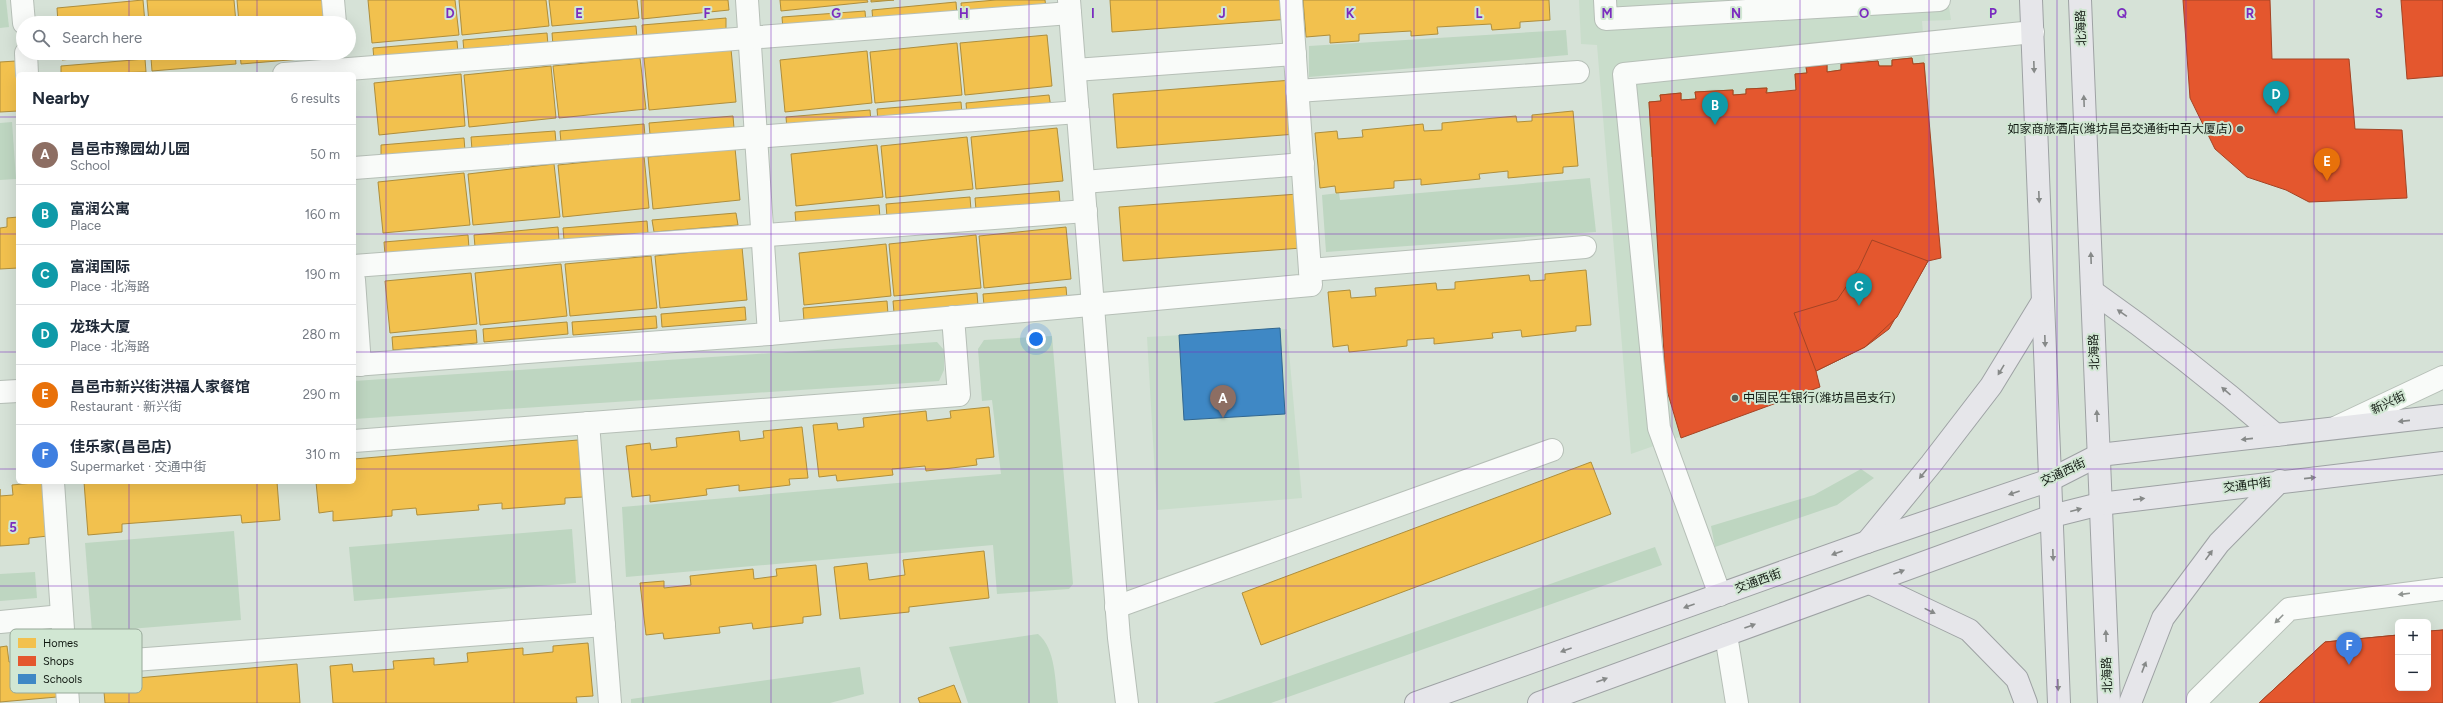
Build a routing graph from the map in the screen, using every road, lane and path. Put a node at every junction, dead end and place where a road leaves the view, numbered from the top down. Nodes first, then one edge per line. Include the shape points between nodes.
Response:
1 (22, 0) edge
2 (333, 0) edge
3 (747, 0) edge
4 (1291, 0) edge
5 (1605, 0) edge
6 (1939, 0) edge
7 (2031, 0) edge
8 (2080, 0) edge
9 (1836, 3) edge
10 (1070, 7) edge
11 (23, 16) edge
12 (334, 16) edge
13 (2033, 32) junction
14 (750, 38) junction
15 (1295, 54) junction
16 (26, 60) edge
17 (338, 66) edge
18 (1075, 70) junction
19 (27, 72) edge
20 (298, 72) edge
21 (1578, 72) dead end
22 (1298, 91) junction
23 (1078, 112) junction
24 (756, 138) junction
25 (1303, 164) junction
26 (356, 168) edge
27 (1084, 182) junction
28 (1086, 210) junction
29 (762, 235) junction
30 (1585, 247) dead end
31 (356, 266) edge
32 (1310, 270) junction
33 (2092, 291) junction
34 (2043, 300) junction
35 (1094, 306) junction
36 (953, 317) junction
37 (769, 334) junction
38 (356, 337) edge
39 (357, 365) edge
40 (2443, 377) edge
41 (16, 391) edge
42 (0, 392) edge
43 (2443, 416) edge
44 (588, 423) junction
45 (2333, 429) junction
46 (2276, 435) junction
47 (356, 441) edge
48 (1552, 450) dead end
49 (2099, 455) junction
50 (2443, 463) edge
51 (2050, 480) junction
52 (2280, 481) junction
53 (53, 484) edge
54 (2100, 504) junction
55 (2052, 516) junction
56 (1867, 542) junction
57 (1870, 583) junction
58 (2443, 589) edge
59 (1720, 595) junction
60 (1116, 607) junction
61 (62, 616) junction
62 (0, 622) edge
63 (604, 625) junction
64 (63, 629) edge
65 (1726, 635) junction
66 (142, 659) edge
67 (67, 693) edge
68 (68, 703) edge
69 (610, 703) edge
70 (1127, 703) edge
71 (1416, 703) edge
72 (1539, 703) edge
73 (1737, 703) edge
74 (2026, 703) edge
75 (2059, 703) edge
76 (2109, 703) edge
77 (2130, 703) edge
78 (2198, 703) edge

1 - 11 street
2 - 12 street
3 - 14 street
4 - 15 street
5 - 9 street via 1606,19
6 - 9 street
7 - 13 main road
33 -> 8 main road, 北海路
10 - 14 street
10 - 18 street
13 -> 34 main road
13 - 59 street via 1624,74 1660,428
14 - 17 street
14 - 24 street
15 - 18 street
15 - 22 street
16 - 19 street
17 - 20 street
18 - 23 street
21 - 22 street
22 - 25 street
23 - 24 street
23 - 27 street
24 - 26 street
24 - 29 street
25 - 27 street
25 - 32 street
27 - 28 street
28 - 29 street
28 - 35 street
29 - 31 street
29 - 37 street
30 - 32 street
32 - 35 street via 1311,285
46 -> 33 main road via 2217,384
49 -> 33 main road, 北海路
34 -> 51 main road
34 -> 56 main road via 1991,386
35 - 36 street
35 - 60 street
36 - 37 street
36 - 44 street via 959,395
37 - 39 street
38 - 39 street
40 - 45 street, 新兴街
41 - 42 street
43 -> 45 main road
44 - 47 street
44 - 63 street
45 - 46 main road
46 -> 49 main road
48 - 60 street
49 - 51 main road, 交通西街
49 - 54 main road, 北海路
52 -> 50 main road, 交通中街
51 - 55 main road
51 -> 56 main road, 交通西街
54 -> 52 main road, 交通中街
77 -> 52 main road via 2163,618 2218,542
53 - 61 street
55 -> 54 main road, 交通中街
76 -> 54 main road, 北海路
57 -> 55 main road
55 -> 75 main road
56 -> 59 main road, 交通西街
65 -> 57 main road
57 -> 74 main road via 1969,630 2017,679
58 -> 78 street via 2289,609 2198,698
59 -> 71 main road, 交通西街
60 - 70 street
61 - 62 street
61 - 64 street
63 - 66 street
63 - 69 street
72 -> 65 main road
65 - 73 street
67 - 68 street

